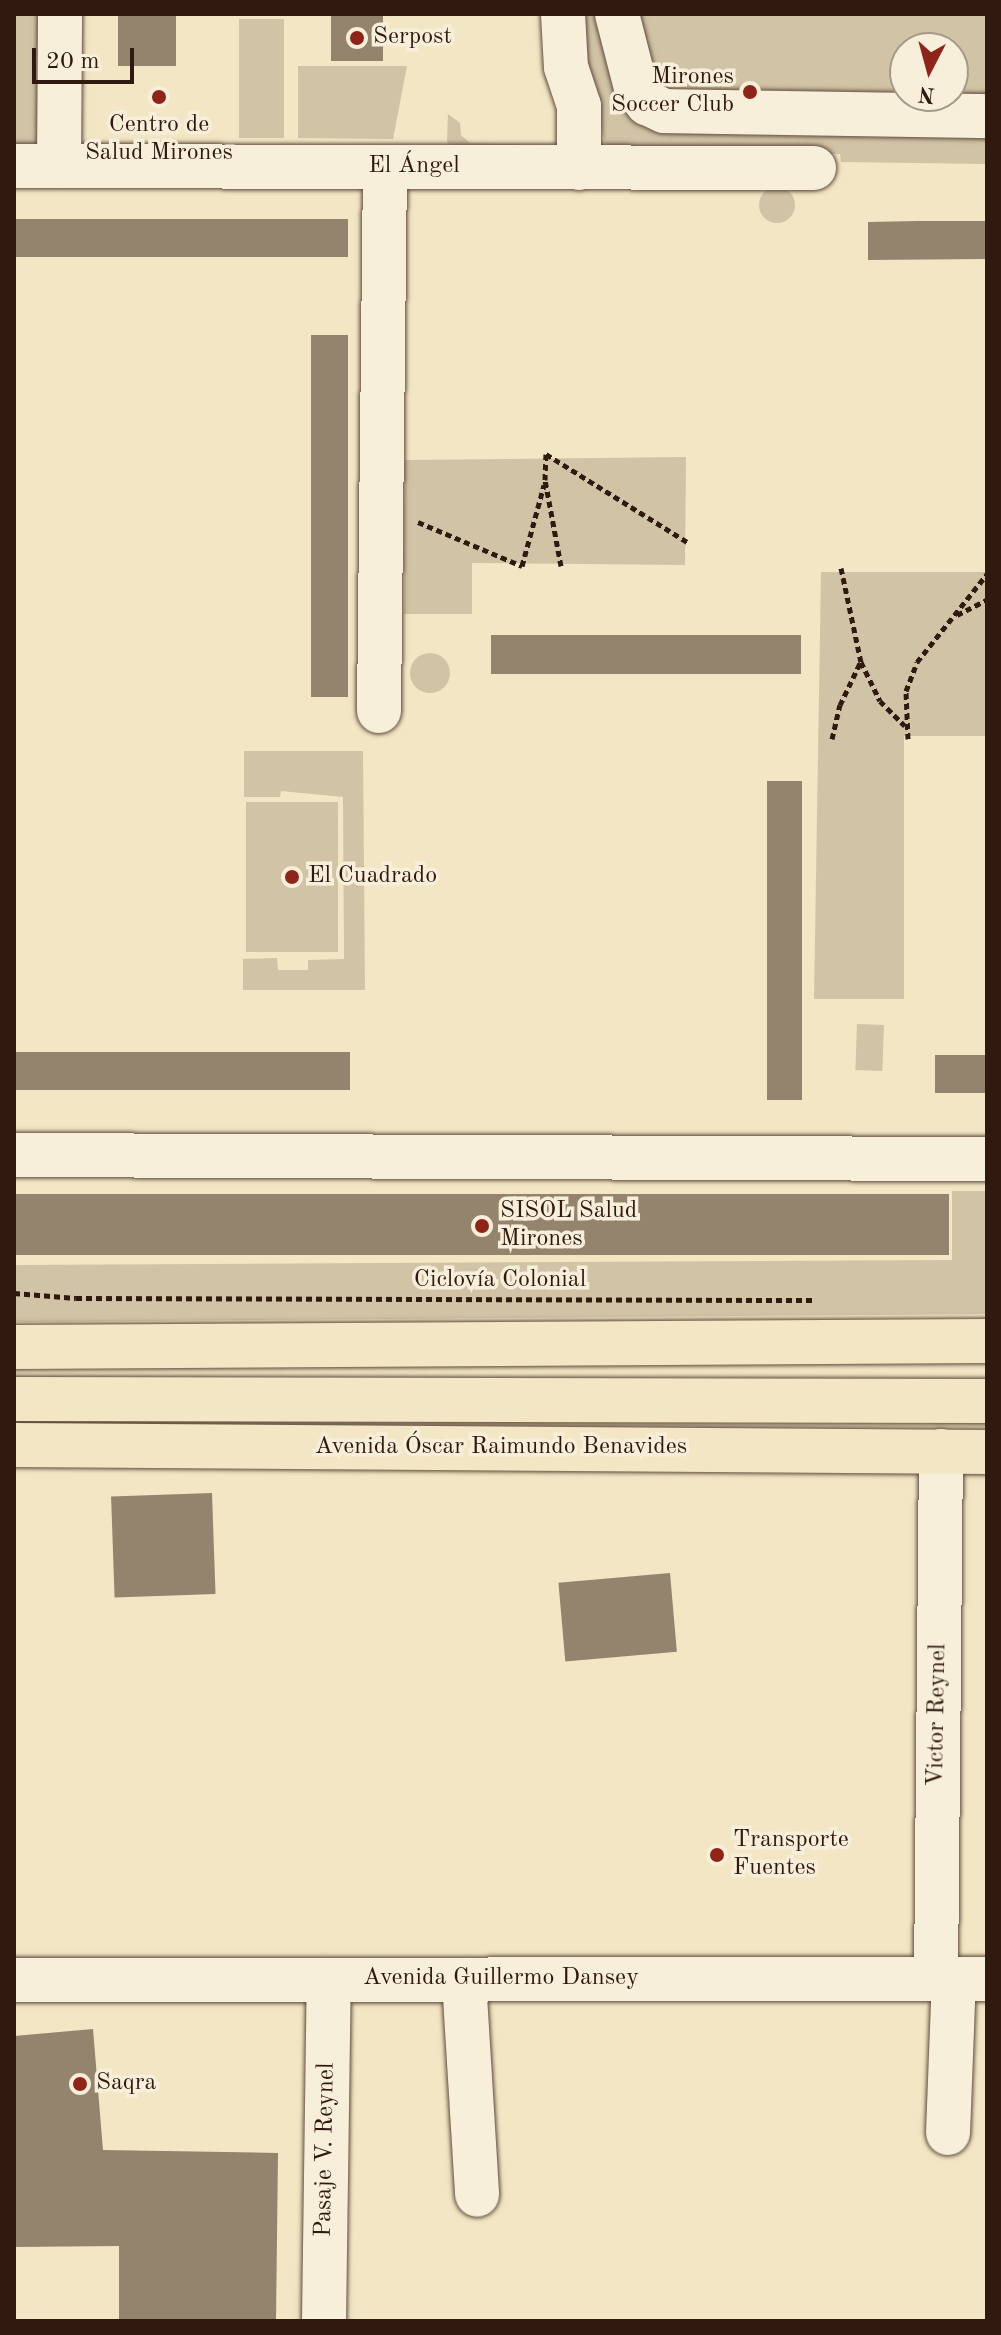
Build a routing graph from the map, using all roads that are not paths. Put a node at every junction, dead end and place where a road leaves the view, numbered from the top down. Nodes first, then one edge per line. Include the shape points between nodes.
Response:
1 (60, 14) edge
2 (563, 14) edge
3 (617, 14) edge
4 (987, 116) edge
5 (14, 166) edge
6 (59, 166) junction
7 (385, 167) junction
8 (579, 168) junction
9 (814, 168) dead end
10 (379, 711) dead end
11 (14, 1155) edge
12 (987, 1159) edge
13 (987, 1341) edge
14 (14, 1347) edge
15 (14, 1399) edge
16 (987, 1401) edge
17 (14, 1445) edge
18 (941, 1451) junction
19 (987, 1452) edge
20 (959, 1979) edge
21 (14, 1980) edge
22 (329, 1980) junction
23 (464, 1980) junction
24 (948, 2133) dead end
25 (477, 2195) dead end
26 (324, 2321) edge

1 - 6 street
2 - 8 street via 566,67 579,106
3 - 4 street via 636,88 647,103 664,111
5 - 6 street, El Ángel
6 - 7 street, El Ángel
7 - 8 street, El Ángel
7 - 10 street
8 - 9 street, El Ángel
11 - 12 street
13 - 14 main road
15 - 16 main road, Avenida Óscar Raimundo Benavides
17 - 18 main road, Avenida Óscar Raimundo Benavides
18 - 19 main road, Avenida Óscar Raimundo Benavides
18 - 20 street, Victor Reynel
20 - 23 street, Avenida Guillermo Dansey
20 - 24 street, Victor Reynel
21 - 22 street, Avenida Guillermo Dansey
22 - 23 street, Avenida Guillermo Dansey
22 - 26 street, Pasaje V. Reynel
23 - 25 street

